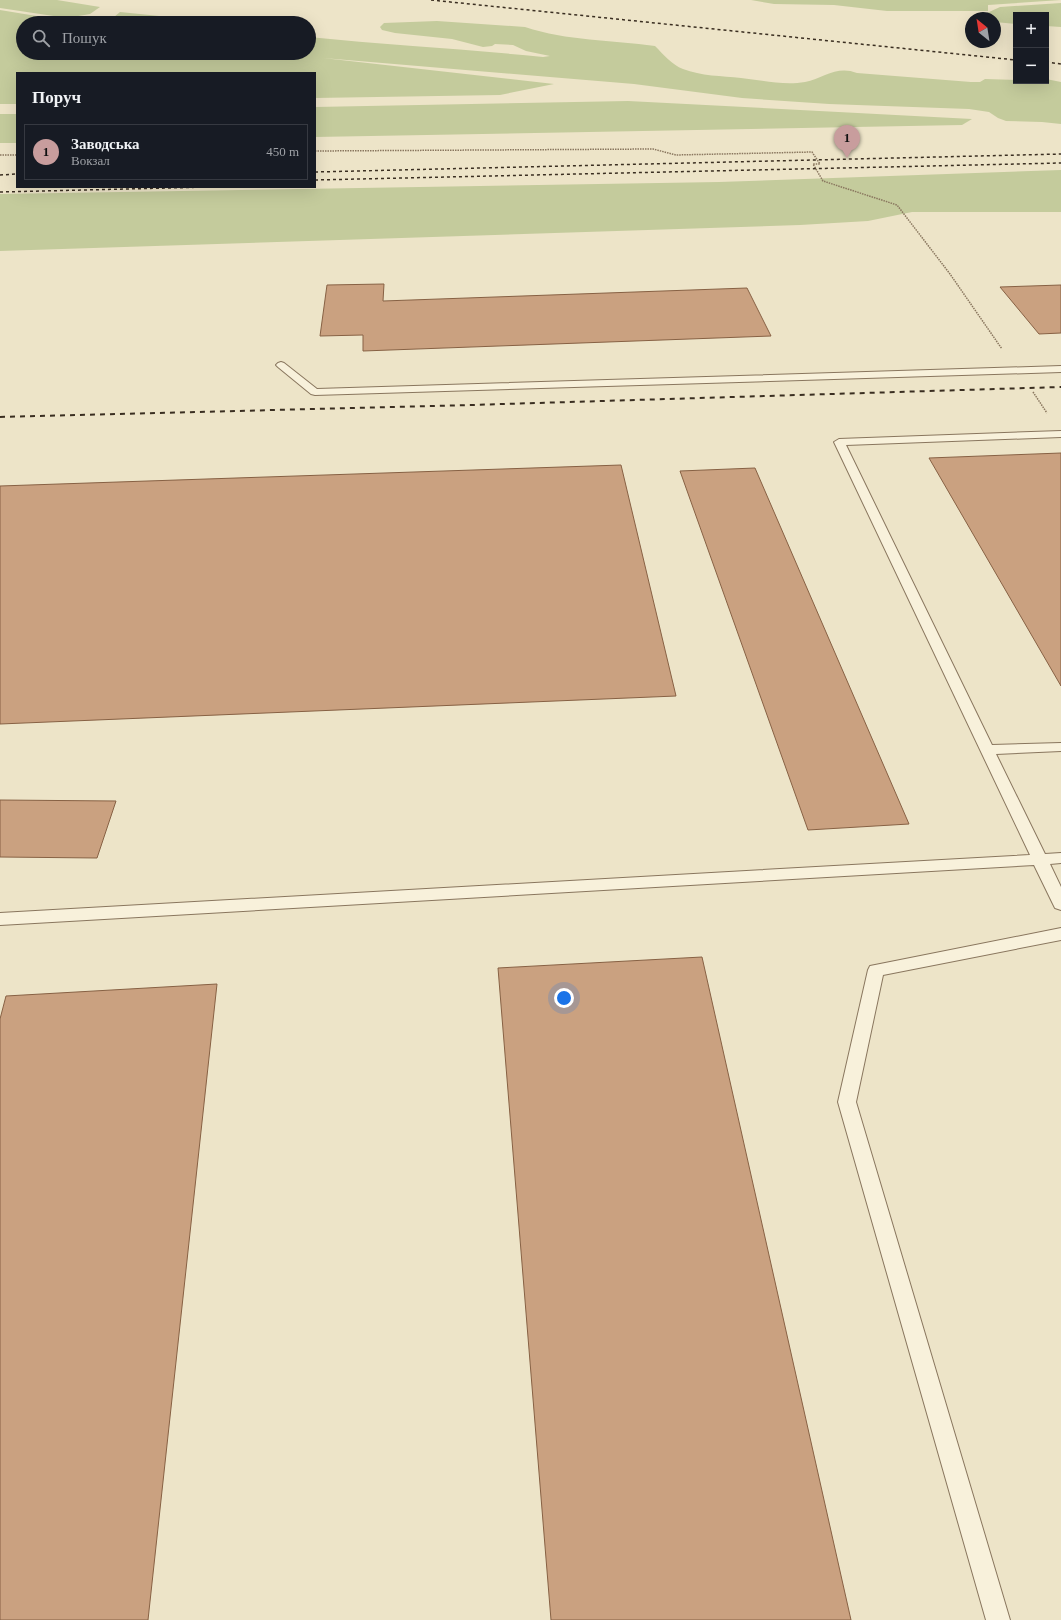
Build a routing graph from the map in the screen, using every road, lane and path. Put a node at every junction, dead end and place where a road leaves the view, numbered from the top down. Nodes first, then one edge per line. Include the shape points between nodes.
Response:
1 (316, 151) edge
2 (0, 155) edge
3 (16, 155) edge
4 (281, 365) dead end
5 (1061, 369) edge
6 (1017, 370) junction
7 (1048, 414) dead end
8 (1061, 434) edge
9 (1061, 747) edge
10 (987, 750) junction
11 (1061, 858) edge
12 (1040, 859) junction
13 (1061, 904) edge
14 (0, 919) edge
15 (1061, 934) edge
16 (998, 1620) edge

1 - 6 path via 653,149 676,155 812,152 820,164 813,164 823,181 897,205 950,274
2 - 3 path
4 - 6 lane via 315,392
5 - 6 lane
6 - 7 path
8 - 10 lane via 839,442
9 - 10 lane
10 - 12 lane
11 - 12 lane
12 - 13 lane
12 - 14 lane
15 - 16 lane via 876,970 847,1102

